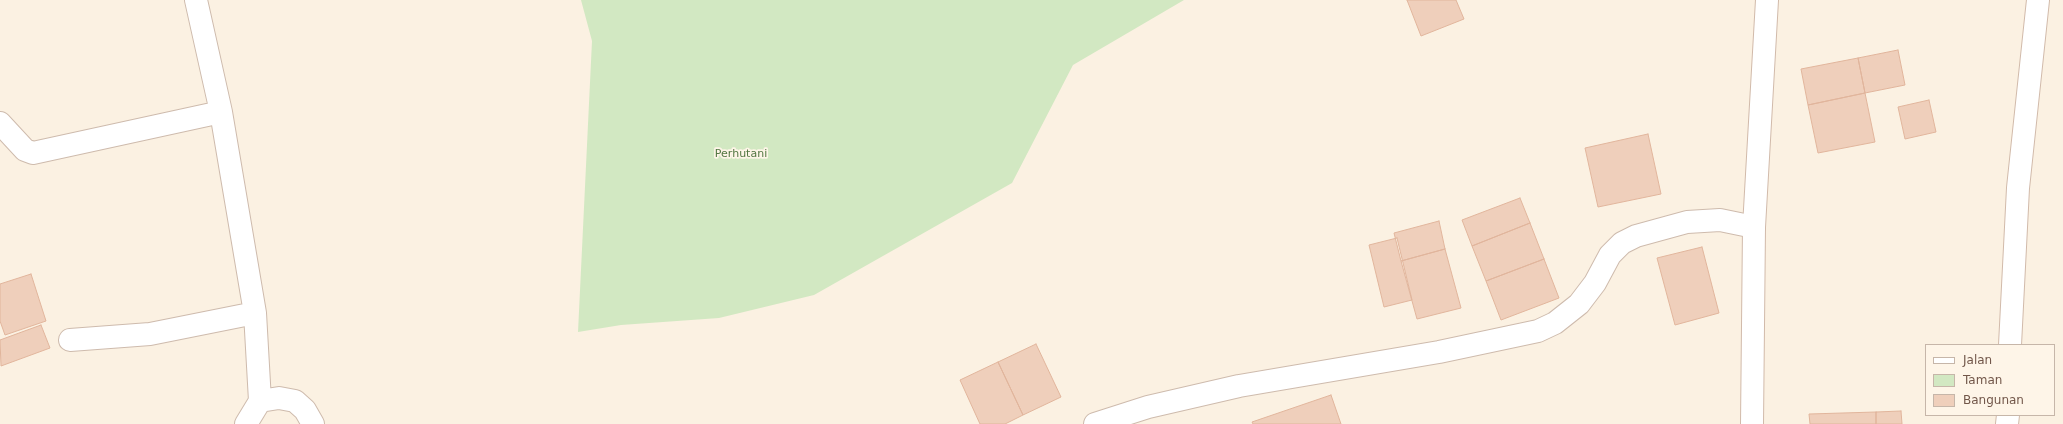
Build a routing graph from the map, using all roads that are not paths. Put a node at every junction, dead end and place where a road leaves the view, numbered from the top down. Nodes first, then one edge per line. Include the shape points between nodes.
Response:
1 (196, 0) edge
2 (1767, 0) edge
3 (2038, 0) edge
4 (221, 112) junction
5 (0, 123) edge
6 (1754, 227) junction
7 (254, 313) junction
8 (70, 340) dead end
9 (2010, 344) edge
10 (260, 401) junction
11 (246, 424) edge
12 (312, 424) edge
13 (1095, 424) edge
14 (1752, 424) edge

1 - 4 street
2 - 6 street
3 - 9 street via 2018,188
4 - 5 street via 33,153 26,150
4 - 7 street
6 - 13 street via 1720,220 1687,222 1636,236 1622,243 1610,255 1595,283 1579,304 1555,323 1538,332 1439,352 1239,386 1148,407
6 - 14 street
7 - 8 street via 150,334
7 - 10 street
10 - 11 street
10 - 12 street via 279,398 295,401 305,410

